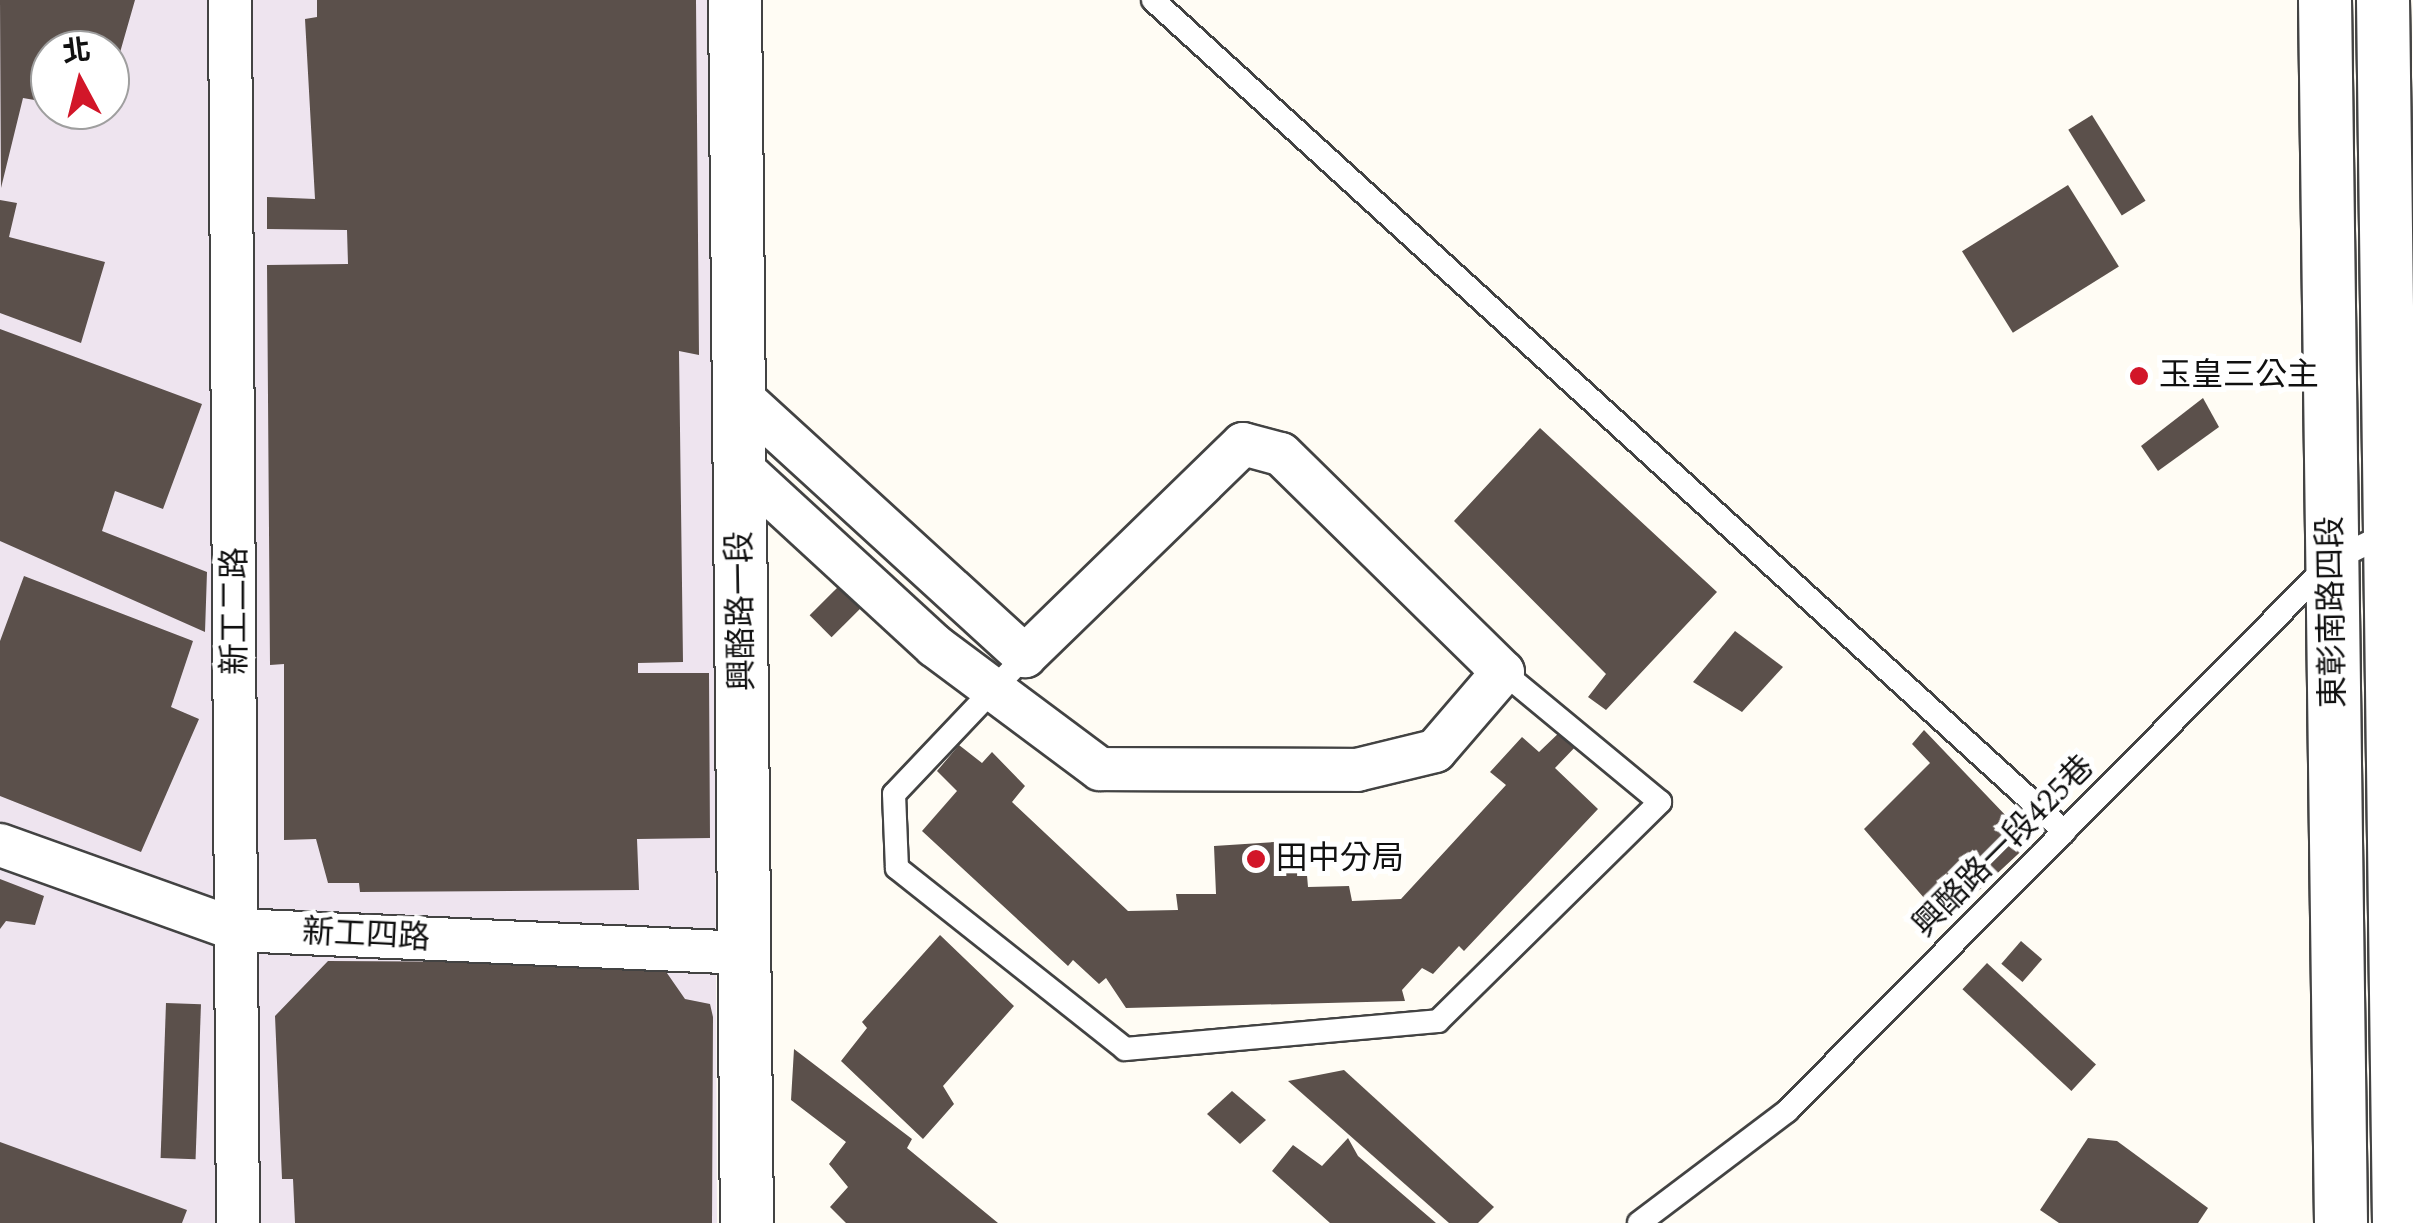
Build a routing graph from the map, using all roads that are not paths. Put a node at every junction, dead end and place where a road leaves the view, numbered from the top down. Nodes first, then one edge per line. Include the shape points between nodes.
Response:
1 (230, 0) edge
2 (735, 0) edge
3 (1153, 0) edge
4 (2325, 0) edge
5 (2384, 0) edge
6 (740, 396) junction
7 (740, 467) junction
8 (2403, 524) edge
9 (2332, 561) junction
10 (1025, 656) junction
11 (1503, 672) junction
12 (991, 686) junction
13 (2065, 832) junction
14 (0, 845) edge
15 (237, 930) junction
16 (746, 953) junction
17 (2406, 1114) edge
18 (238, 1223) edge
19 (747, 1223) edge
20 (1639, 1223) edge
21 (2341, 1223) edge
22 (2400, 1223) edge

1 - 15 street, 新工二路
2 - 6 street, 興酪路一段
3 - 13 lane
4 - 9 street, 東彰南路四段
5 - 8 street, 東彰南路四段
6 - 7 street, 興酪路一段
6 - 10 street
7 - 12 street
7 - 16 street, 興酪路一段
8 - 9 lane, 興酪路一段425巷
8 - 17 street, 東彰南路四段
9 - 13 lane, 興酪路一段425巷
9 - 21 street, 東彰南路四段
10 - 11 street via 1243,444 1280,454
10 - 12 lane
11 - 12 street via 1434,751 1357,770 1223,776 1100,770
11 - 12 lane via 1660,802 1438,1021 1125,1049 897,868 894,794
13 - 20 lane, 興酪路一段425巷 via 1787,1112
14 - 15 street, 新工四路
15 - 16 street, 新工四路
15 - 18 street, 新工二路
16 - 19 street, 興酪路一段
17 - 22 street, 東彰南路四段

